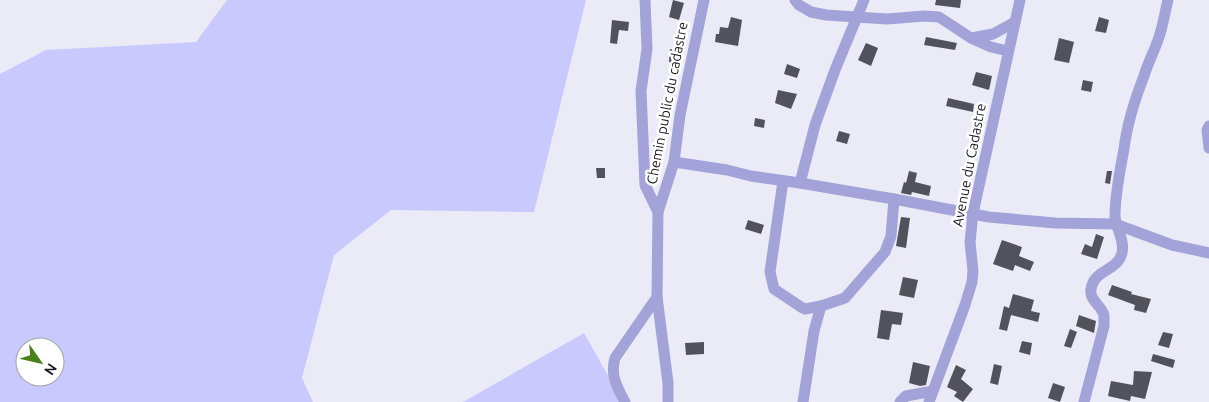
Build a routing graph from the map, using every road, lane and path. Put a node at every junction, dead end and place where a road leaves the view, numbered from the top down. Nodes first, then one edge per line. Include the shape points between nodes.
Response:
1 (646, 0) edge
2 (704, 0) edge
3 (795, 0) edge
4 (864, 0) edge
5 (1020, 0) edge
6 (1168, 0) edge
7 (857, 18) junction
8 (1014, 22) junction
9 (971, 38) junction
10 (1008, 51) junction
11 (1209, 126) edge
12 (1209, 148) edge
13 (674, 162) junction
14 (783, 181) junction
15 (800, 182) junction
16 (894, 199) junction
17 (658, 212) junction
18 (973, 213) junction
19 (1116, 224) junction
20 (1209, 253) edge
21 (657, 297) junction
22 (821, 306) junction
23 (931, 396) edge
24 (625, 402) edge
25 (668, 402) edge
26 (803, 402) edge
27 (900, 402) edge
28 (1084, 402) edge

1 - 17 street via 647,49 641,91 645,185
2 - 13 street, Chemin public du cadastre
3 - 7 street via 811,12
4 - 7 street
5 - 8 street, Avenue du Cadastre
6 - 19 street via 1160,34 1128,127 1116,194
7 - 9 street via 939,17
7 - 15 street via 815,125
8 - 9 street via 993,34
8 - 10 street, Avenue du Cadastre
9 - 10 street
10 - 18 street, Avenue du Cadastre
11 - 12 street
13 - 14 street
13 - 17 street, Chemin public du cadastre
14 - 15 street
14 - 22 street via 771,283 805,309
15 - 16 street
16 - 18 street
16 - 22 street via 891,236 885,252 845,298
17 - 21 street
18 - 19 street via 1055,223
18 - 23 street, Avenue du Cadastre via 970,242 973,276
19 - 20 street via 1172,245
19 - 28 street via 1122,240 1122,254 1115,265 1095,278 1091,290 1104,316 1104,326
21 - 24 street via 615,358 613,377
21 - 25 street
22 - 26 street
23 - 27 street via 906,396

